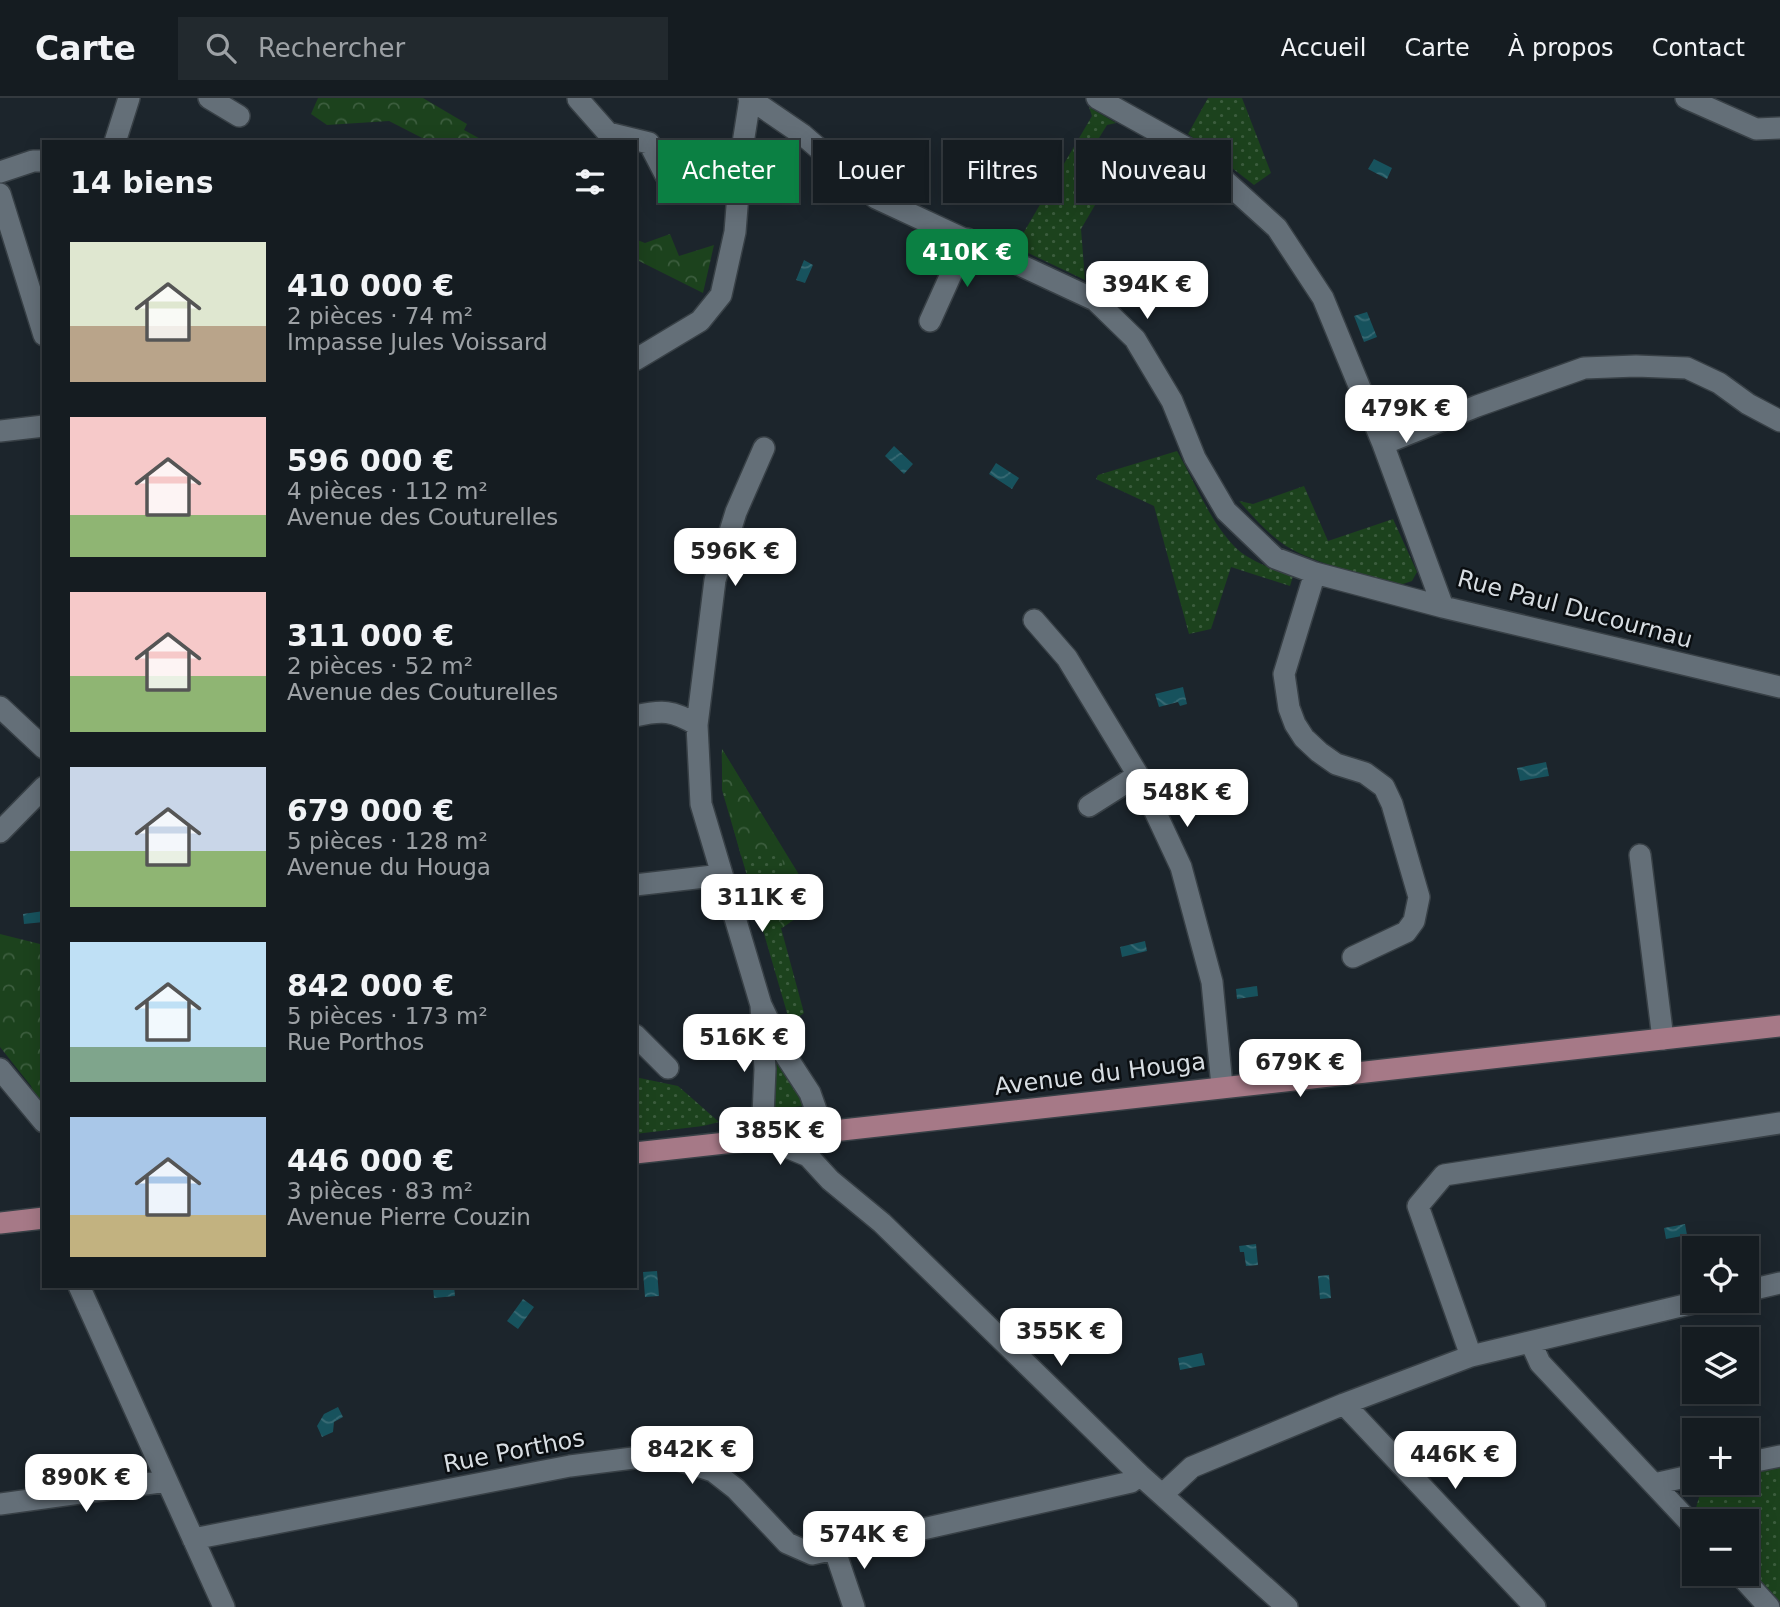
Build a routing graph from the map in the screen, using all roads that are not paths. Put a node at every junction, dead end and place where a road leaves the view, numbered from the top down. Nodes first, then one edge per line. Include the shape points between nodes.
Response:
1 (129, 98) edge
2 (209, 98) edge
3 (578, 98) edge
4 (1097, 98) edge
5 (1686, 98) edge
6 (749, 99) edge
7 (239, 116) dead end
8 (1780, 128) edge
9 (116, 140) edge
10 (634, 140) edge
11 (637, 141) edge
12 (42, 161) edge
13 (658, 161) edge
14 (0, 172) edge
15 (0, 194) edge
16 (967, 239) junction
17 (7, 242) edge
18 (930, 321) dead end
19 (42, 330) edge
20 (637, 359) edge
21 (1780, 421) edge
22 (42, 426) edge
23 (0, 430) edge
24 (1383, 444) junction
25 (764, 448) dead end
26 (1315, 573) junction
27 (1443, 607) junction
28 (1034, 620) dead end
29 (1780, 687) edge
30 (0, 707) edge
31 (637, 716) edge
32 (697, 724) junction
33 (42, 746) edge
34 (1138, 775) junction
35 (42, 789) edge
36 (1089, 806) dead end
37 (0, 832) edge
38 (1640, 855) dead end
39 (722, 875) junction
40 (637, 885) edge
41 (1353, 957) dead end
42 (761, 1005) junction
43 (1780, 1026) edge
44 (637, 1037) edge
45 (1663, 1039) junction
46 (668, 1068) dead end
47 (0, 1069) edge
48 (1222, 1086) junction
49 (42, 1120) edge
50 (1780, 1123) edge
51 (817, 1133) junction
52 (767, 1139) junction
53 (637, 1153) edge
54 (808, 1156) junction
55 (42, 1218) edge
56 (0, 1223) edge
57 (1780, 1283) edge
58 (80, 1288) edge
59 (1759, 1288) edge
60 (1682, 1306) edge
61 (1531, 1343) junction
62 (1471, 1356) junction
63 (1344, 1404) junction
64 (1780, 1455) edge
65 (1759, 1460) edge
66 (1140, 1475) junction
67 (1682, 1478) edge
68 (167, 1481) junction
69 (1654, 1484) junction
70 (1163, 1494) junction
71 (0, 1504) edge
72 (1682, 1514) edge
73 (193, 1539) junction
74 (834, 1548) junction
75 (1750, 1586) edge
76 (224, 1607) edge
77 (855, 1607) edge
78 (1287, 1607) edge
79 (1535, 1607) edge
80 (1769, 1607) edge

1 - 9 street
2 - 7 street
3 - 10 street via 608,133
4 - 24 street, Rue Paul Ducournau via 1192,151 1277,228 1323,298
5 - 8 street via 1756,129
6 - 16 street via 803,135 876,198
6 - 20 street via 735,232 720,295 700,321
11 - 13 street via 649,144
12 - 14 street
15 - 17 street
16 - 18 street
16 - 26 street via 1096,300 1135,338 1226,511 1275,558
17 - 19 street
21 - 24 street via 1687,368 1584,368
22 - 23 street
24 - 27 street, Rue Paul Ducournau
25 - 32 street via 736,512 715,580
26 - 27 street
26 - 41 street via 1284,674 1289,708 1304,738 1319,752 1384,787 1419,897 1414,921 1406,932
27 - 29 street, Rue Paul Ducournau
28 - 34 street via 1066,658
30 - 33 street
31 - 32 street via 659,710
32 - 39 street via 701,804
34 - 36 street
34 - 48 street via 1181,867 1212,982
35 - 37 street
38 - 45 street
39 - 40 street
39 - 42 street
42 - 51 street via 810,1093
42 - 52 street
43 - 45 main road, Avenue du Houga
44 - 46 street
45 - 48 main road, Avenue du Houga
47 - 49 street
48 - 51 main road, Avenue du Houga
50 - 62 street via 1444,1175 1418,1206
51 - 52 main road, Avenue du Houga
51 - 54 street
52 - 53 main road, Avenue du Houga
52 - 54 street
54 - 66 street
55 - 56 main road
57 - 59 street
58 - 68 street
60 - 61 street
61 - 62 street
61 - 69 street via 1540,1363
62 - 63 street
63 - 70 street via 1192,1467
63 - 79 street
64 - 65 street
66 - 70 street
66 - 74 street, Rue Porthos via 1130,1482
67 - 69 street
68 - 71 street
68 - 73 street
69 - 72 street
70 - 78 street
73 - 74 street, Rue Porthos via 570,1466 649,1456 713,1471 798,1549 812,1554
73 - 76 street
74 - 77 street
75 - 80 street

